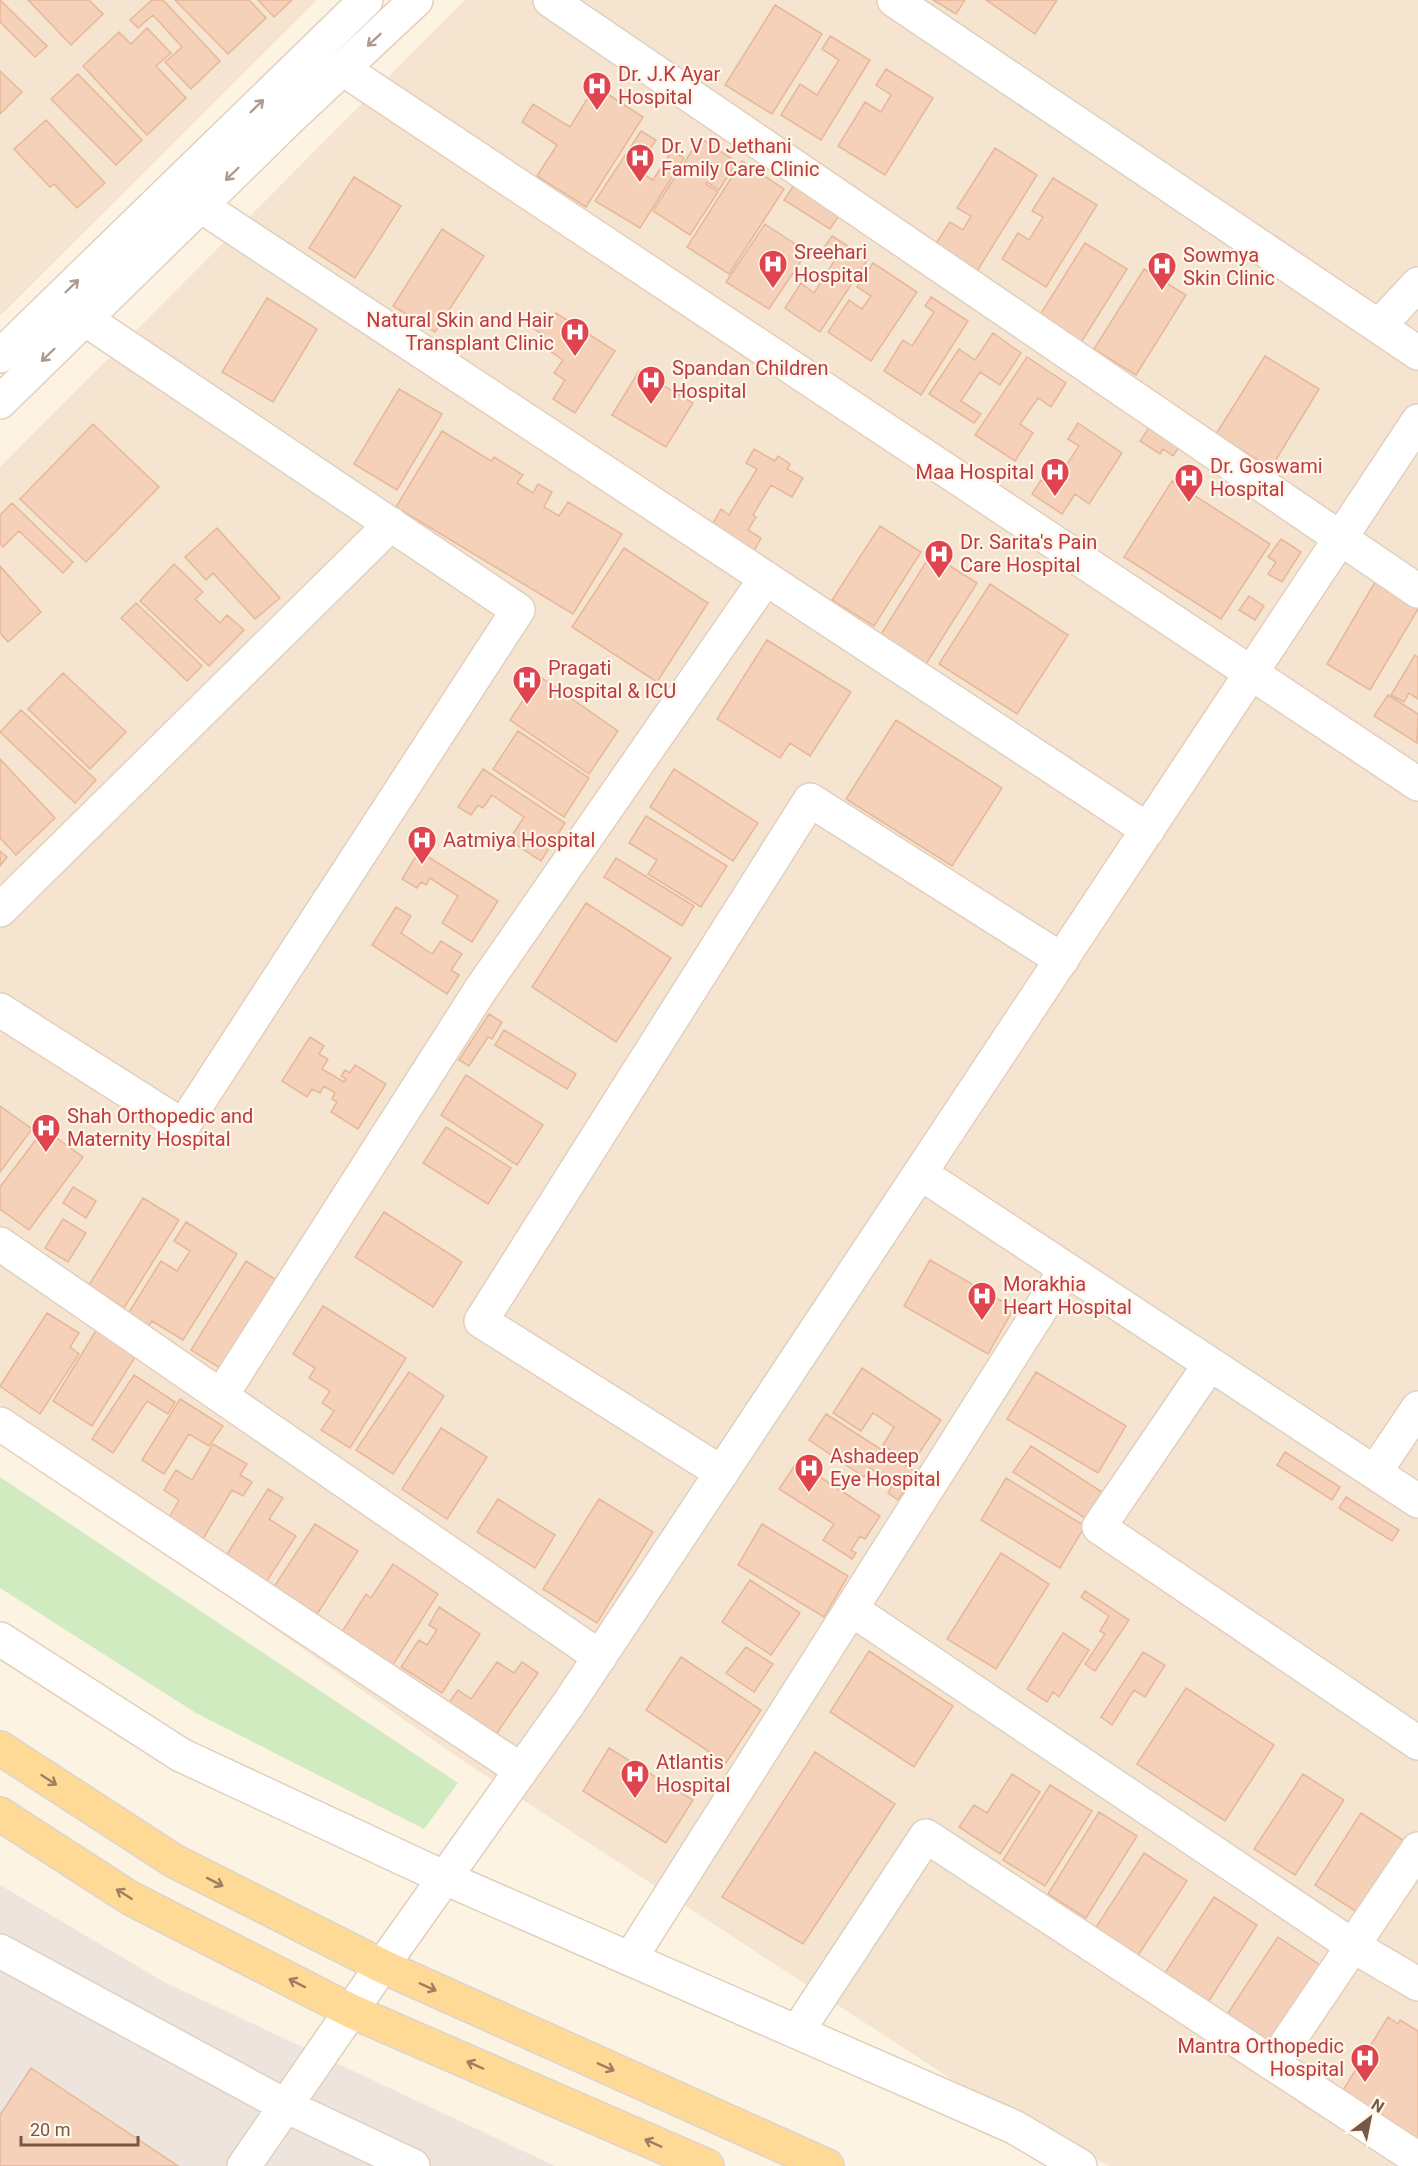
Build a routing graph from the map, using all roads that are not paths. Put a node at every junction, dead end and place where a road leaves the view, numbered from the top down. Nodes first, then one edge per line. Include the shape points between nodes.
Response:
1 (366, 0) edge
2 (416, 0) edge
3 (550, 0) edge
4 (894, 0) edge
5 (343, 69) junction
6 (201, 206) junction
7 (1418, 284) edge
8 (85, 319) junction
9 (1379, 326) junction
10 (1418, 352) edge
11 (0, 356) edge
12 (0, 402) edge
13 (1418, 421) edge
14 (391, 524) junction
15 (1340, 540) junction
16 (766, 578) junction
17 (1418, 591) edge
18 (1251, 673) junction
19 (1418, 784) edge
20 (1148, 830) junction
21 (0, 910) edge
22 (1062, 960) junction
23 (0, 1010) edge
24 (920, 1173) junction
25 (0, 1244) edge
26 (1066, 1269) junction
27 (1210, 1364) junction
28 (221, 1396) junction
29 (1418, 1408) edge
30 (0, 1424) edge
31 (1375, 1472) junction
32 (722, 1473) junction
33 (1418, 1501) edge
34 (851, 1609) junction
35 (0, 1639) edge
36 (600, 1657) junction
37 (1418, 1743) edge
38 (0, 1748) edge
39 (521, 1770) junction
40 (0, 1814) edge
41 (1418, 1849) edge
42 (445, 1878) junction
43 (1353, 1946) junction
44 (0, 1951) edge
45 (630, 1959) junction
46 (382, 1966) junction
47 (1418, 1984) edge
48 (351, 2011) junction
49 (797, 2032) junction
50 (1273, 2064) junction
51 (286, 2106) junction
52 (1418, 2158) edge
53 (244, 2166) edge
54 (413, 2166) edge
55 (707, 2166) edge
56 (827, 2166) edge
57 (1080, 2166) edge

11 -> 1 street
2 -> 5 street
3 - 15 street
4 - 9 street
5 -> 6 street
5 - 18 street
6 - 8 street
6 - 16 street
7 - 9 street
8 -> 12 street
8 - 14 street
9 - 10 street
13 - 15 street
14 - 21 street
14 - 23 street via 518,610 183,1126
15 - 17 street
15 - 18 street
16 - 20 street
16 - 28 street via 481,989
18 - 19 street
18 - 20 street
20 - 22 street
22 - 24 street
22 - 32 street via 810,800 481,1321
24 - 26 street
24 - 32 street
25 - 28 street
26 - 27 street
26 - 34 street
27 - 31 street
27 - 37 street via 1099,1527
28 - 36 street
29 - 31 street
30 - 39 street
31 - 33 street
32 - 36 street
34 - 43 street
34 - 45 street
35 - 42 street via 181,1755
36 - 39 street
38 -> 46 main road via 174,1861
39 - 42 street
48 -> 40 main road via 130,1898
41 - 43 street
42 - 45 street
42 - 46 street
43 - 47 street
43 - 50 street
44 - 51 street
45 - 49 street
46 - 48 street
46 -> 56 main road
48 - 51 street
55 -> 48 main road
49 - 50 street via 926,1836
49 - 57 street via 1014,2127
50 - 52 street
51 - 53 street
51 - 54 street

